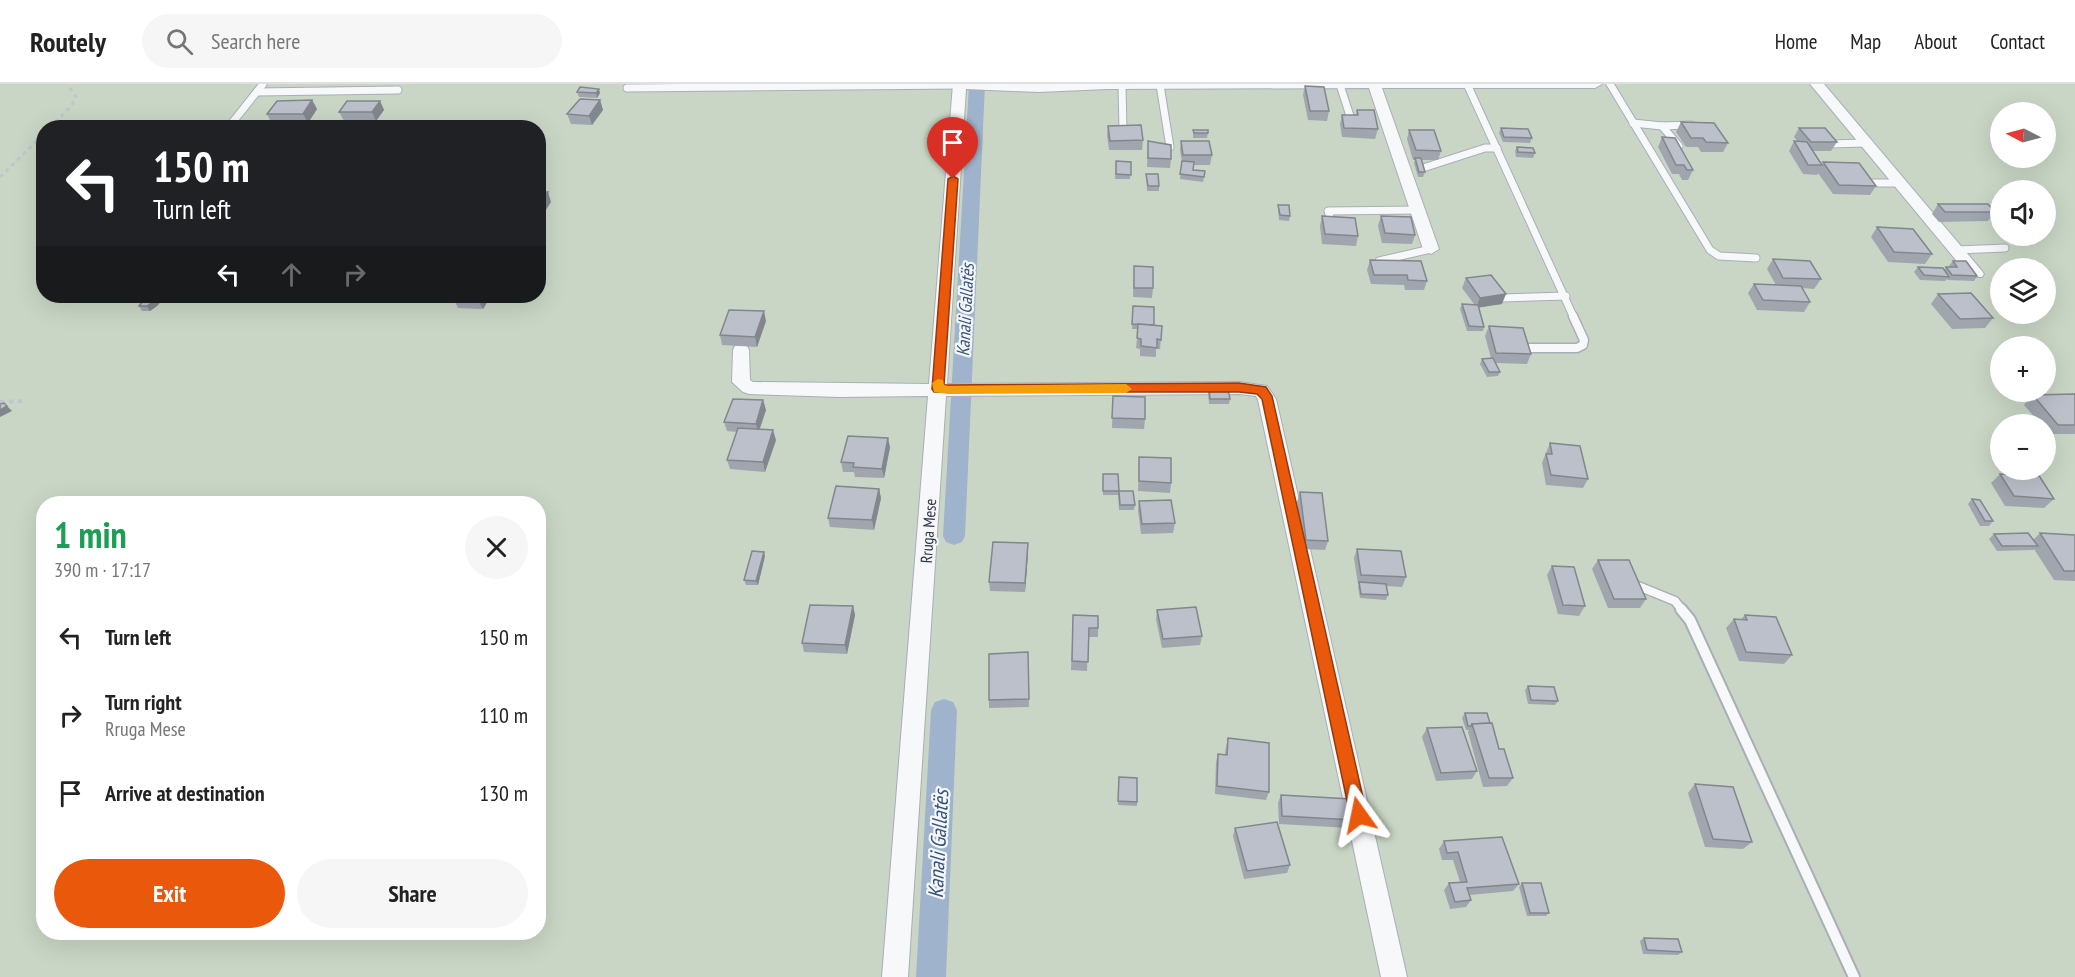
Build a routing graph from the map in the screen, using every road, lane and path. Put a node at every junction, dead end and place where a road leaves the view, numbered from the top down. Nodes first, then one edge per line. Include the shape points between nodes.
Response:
1 (67, 84) edge
2 (263, 84) edge
3 (1467, 84) edge
4 (1595, 84) edge
5 (1610, 84) edge
6 (1816, 84) edge
7 (963, 85) edge
8 (1122, 85) edge
9 (1160, 85) edge
10 (1340, 85) edge
11 (1374, 85) edge
12 (627, 88) dead end
13 (398, 90) dead end
14 (257, 92) junction
15 (58, 120) edge
16 (234, 120) edge
17 (1352, 122) edge
18 (1633, 123) junction
19 (1691, 125) edge
20 (1662, 126) junction
21 (1123, 131) edge
22 (36, 142) edge
23 (1866, 143) junction
24 (1828, 144) edge
25 (1679, 146) edge
26 (1170, 147) edge
27 (1497, 148) junction
28 (1425, 167) edge
29 (0, 177) edge
30 (1866, 183) edge
31 (1900, 183) junction
32 (1419, 213) junction
33 (1331, 221) edge
34 (1389, 222) edge
35 (2005, 248) dead end
36 (1431, 249) joint
37 (1957, 250) junction
38 (1756, 258) dead end
39 (1379, 261) edge
40 (1976, 274) edge
41 (1566, 296) junction
42 (1502, 298) edge
43 (1524, 348) edge
44 (741, 350) dead end
45 (943, 389) junction
46 (23, 401) dead end
47 (0, 402) edge
48 (1638, 586) edge
49 (895, 977) edge
50 (1394, 977) edge
51 (1854, 977) edge

1 - 15 path via 76,97
2 - 14 lane
3 - 4 street
3 - 11 street
3 - 27 lane
5 - 18 lane
6 - 23 street
7 - 8 street
7 - 12 lane
7 - 45 street, Rruga Mese
8 - 9 street
8 - 21 lane
9 - 10 street
9 - 26 lane
10 - 11 street
10 - 17 lane
11 - 32 street
13 - 14 lane
14 - 16 lane
18 - 20 lane
18 - 38 lane via 1710,250 1719,256
19 - 20 lane
20 - 25 lane
22 - 29 path
23 - 24 lane
23 - 31 street
27 - 28 lane via 1485,148
27 - 41 lane
30 - 31 lane
31 - 37 street
32 - 33 lane via 1328,211
32 - 34 lane via 1385,216
32 - 36 street
35 - 37 lane
36 - 39 lane
37 - 40 street
41 - 42 lane
41 - 43 lane via 1580,327 1583,345
44 - 45 street via 741,382 749,388
45 - 49 street, Rruga Mese
45 - 50 street via 1239,388 1261,390 1268,399
46 - 47 path
48 - 51 lane via 1675,601 1690,620

